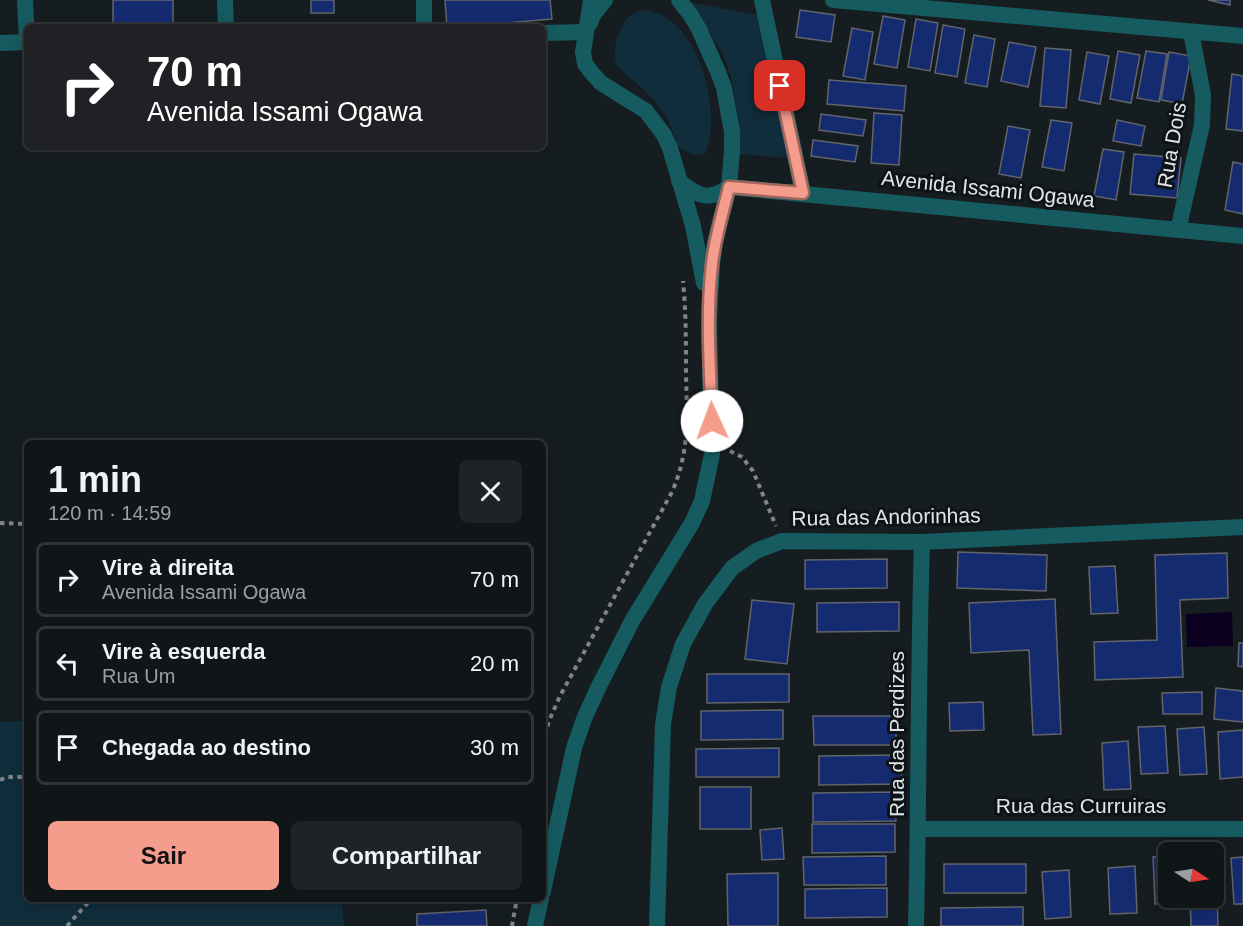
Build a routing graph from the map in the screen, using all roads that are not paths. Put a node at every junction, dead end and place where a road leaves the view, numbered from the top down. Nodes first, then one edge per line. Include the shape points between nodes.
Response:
1 (26, 0) edge
2 (225, 0) edge
3 (424, 0) edge
4 (591, 0) edge
5 (605, 0) edge
6 (679, 0) edge
7 (762, 0) edge
8 (833, 0) edge
9 (27, 24) edge
10 (226, 24) edge
11 (424, 24) edge
12 (585, 32) junction
13 (1191, 32) junction
14 (546, 33) edge
15 (1243, 36) edge
16 (24, 42) edge
17 (0, 43) edge
18 (680, 181) junction
19 (729, 187) junction
20 (803, 193) junction
21 (1178, 230) junction
22 (1243, 236) edge
23 (709, 328) junction
24 (1243, 527) edge
25 (922, 542) junction
26 (1243, 828) edge
27 (918, 829) junction
28 (546, 877) edge
29 (540, 902) edge
30 (535, 926) edge
31 (657, 926) edge
32 (916, 926) edge

1 - 9 street
2 - 10 street
3 - 11 street
4 - 12 street
5 - 12 street
6 - 19 street via 699,29 724,88 732,132
7 - 20 street
8 - 13 street
12 - 14 street
12 - 18 street via 585,64 602,83 646,111 655,122 670,148
13 - 15 street
13 - 21 street, Rua Dois via 1203,95 1202,125
16 - 17 street
18 - 19 street, Avenida Issami Ogawa via 706,196 720,194
18 - 23 street via 698,246
19 - 20 street, Avenida Issami Ogawa
19 - 23 street via 713,254
20 - 21 street, Avenida Issami Ogawa
21 - 22 street, Avenida Issami Ogawa
23 - 28 street via 712,448 702,501 632,621 584,720 574,748
24 - 25 street, Rua das Andorinhas
25 - 27 street, Rua das Perdizes
25 - 31 street, Rua das Andorinhas via 782,541 756,551 732,568 705,604 683,644 669,687 663,724
26 - 27 street, Rua das Curruiras
27 - 32 street, Rua das Perdizes
29 - 30 street

